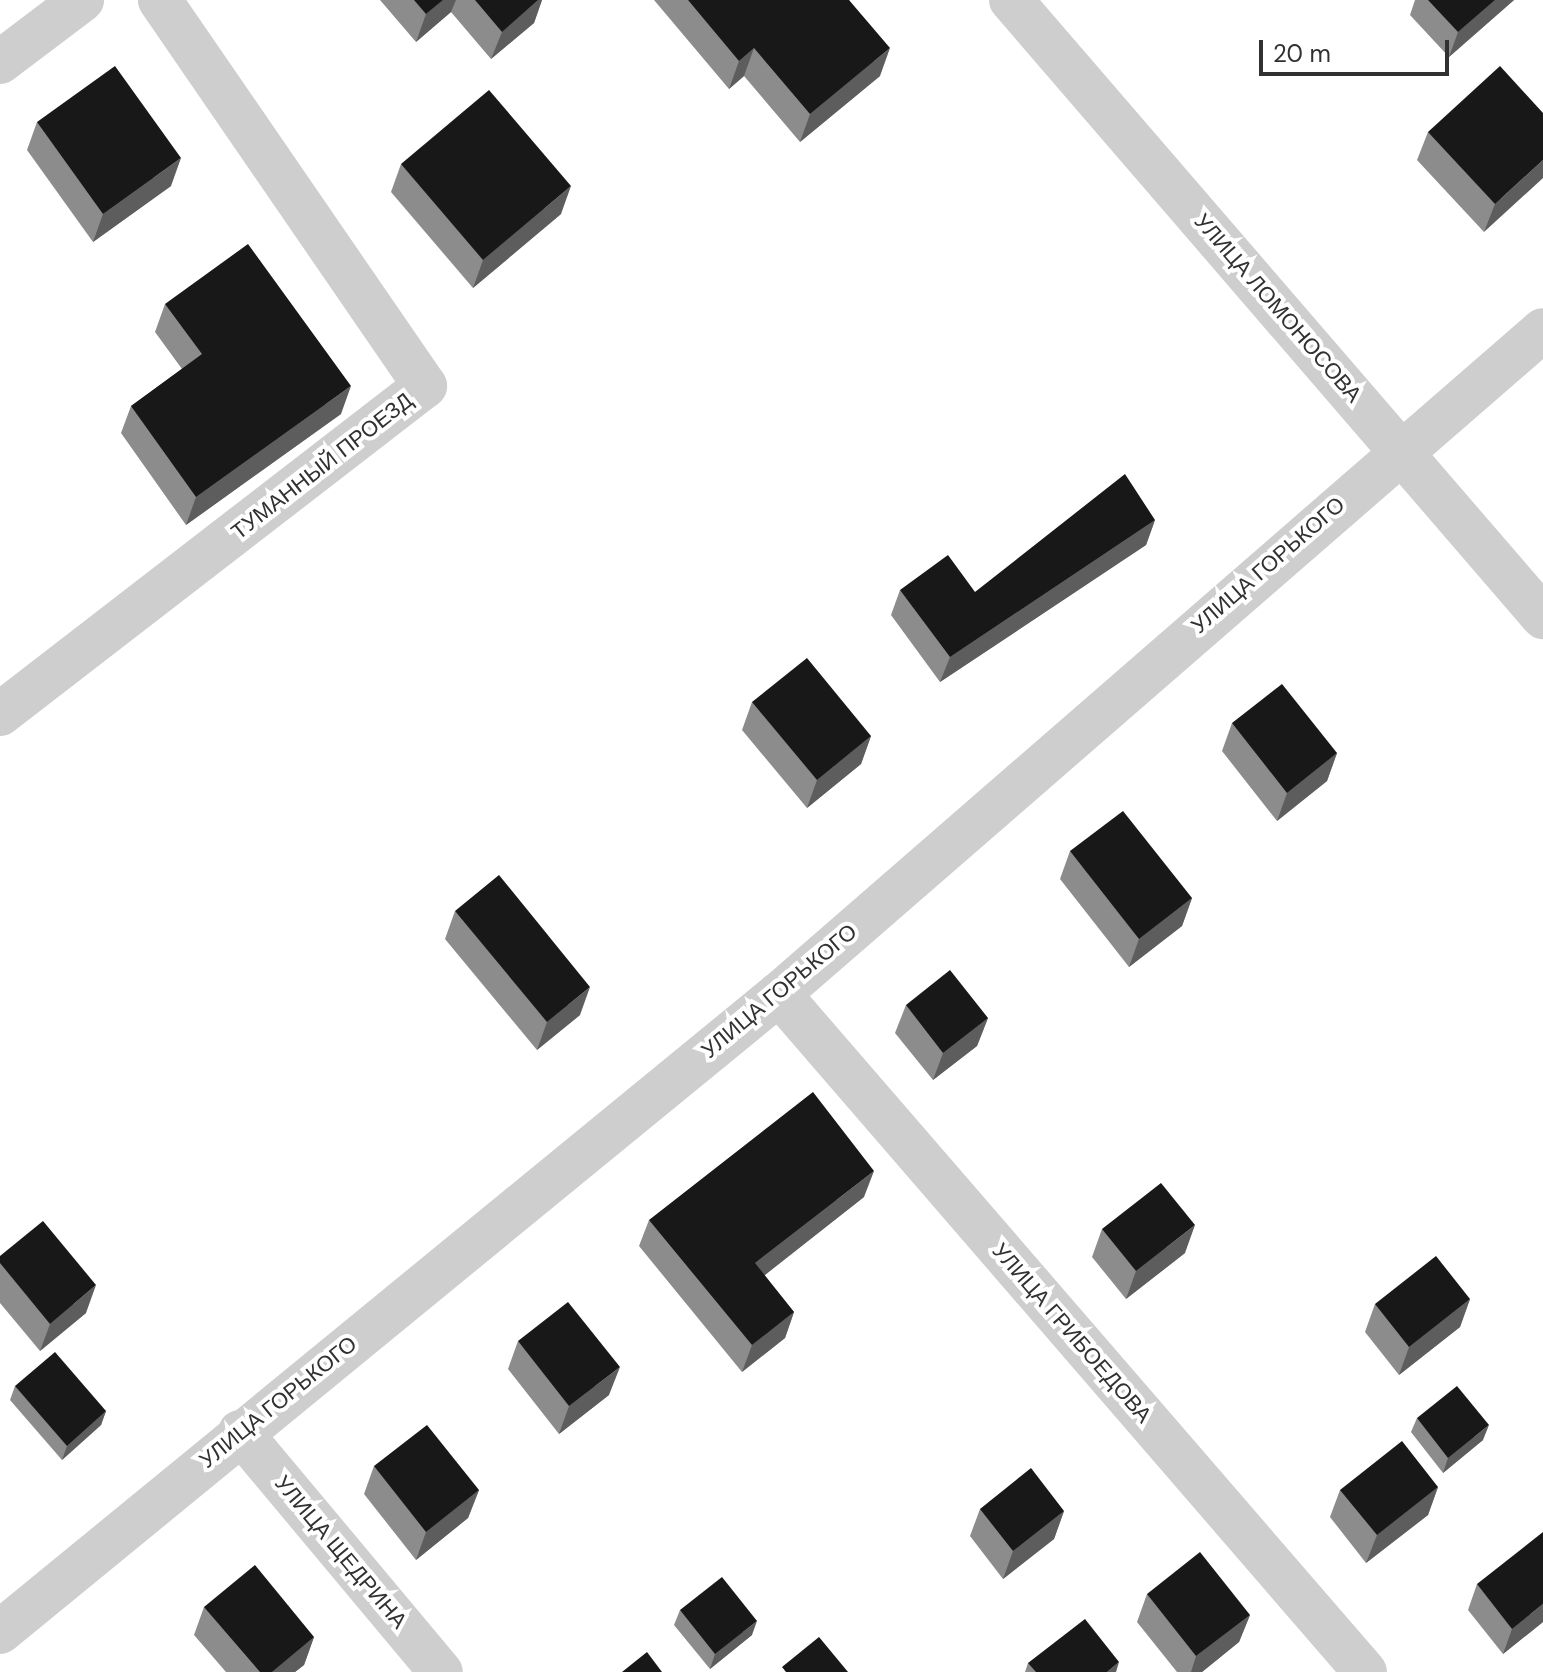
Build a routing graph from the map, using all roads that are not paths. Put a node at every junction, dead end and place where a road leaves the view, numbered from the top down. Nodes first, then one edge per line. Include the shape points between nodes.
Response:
1 (82, 0) edge
2 (160, 0) edge
3 (1011, 0) edge
4 (0, 62) edge
5 (1543, 330) edge
6 (1400, 450) junction
7 (1543, 617) edge
8 (0, 714) edge
9 (779, 994) junction
10 (240, 1432) junction
11 (0, 1632) edge
12 (441, 1672) edge
13 (1365, 1672) edge

1 - 4 street
2 - 8 street, ТУМАННЫЙ ПРОЕЗД via 425,386
3 - 6 street, УЛИЦА ЛОМОНОСОВА
5 - 6 street, УЛИЦА ГОРЬКОГО
6 - 7 street, УЛИЦА ЛОМОНОСОВА
6 - 9 street, УЛИЦА ГОРЬКОГО
9 - 10 street, УЛИЦА ГОРЬКОГО
9 - 13 street, УЛИЦА ГРИБОЕДОВА
10 - 11 street, УЛИЦА ГОРЬКОГО
10 - 12 street, УЛИЦА ЩЕДРИНА

